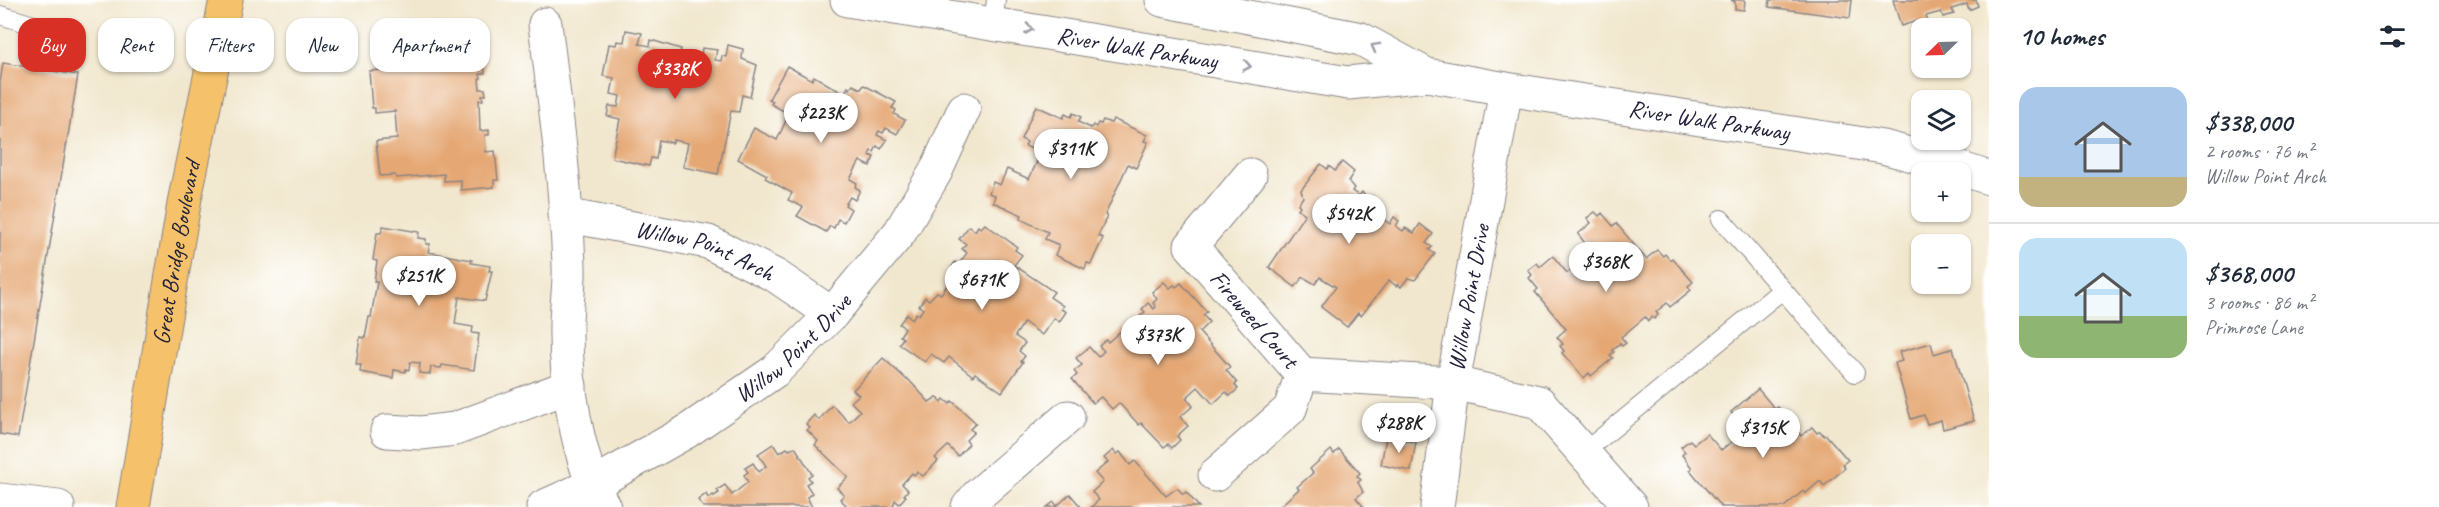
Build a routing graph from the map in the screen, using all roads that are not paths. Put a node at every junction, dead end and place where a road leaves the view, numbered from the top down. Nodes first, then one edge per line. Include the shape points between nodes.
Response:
1 (226, 0) edge
2 (847, 0) edge
3 (1162, 0) edge
4 (994, 12) edge
5 (0, 15) edge
6 (18, 20) edge
7 (545, 24) dead end
8 (1427, 75) junction
9 (1506, 89) junction
10 (964, 109) dead end
11 (1250, 175) dead end
12 (1989, 178) edge
13 (564, 215) junction
14 (1721, 219) dead end
15 (1782, 290) junction
16 (832, 314) junction
17 (1855, 373) dead end
18 (1302, 374) junction
19 (1453, 383) junction
20 (570, 386) junction
21 (1068, 417) dead end
22 (387, 431) dead end
23 (1584, 452) junction
24 (1215, 475) dead end
25 (598, 496) edge
26 (0, 500) edge
27 (58, 507) edge
28 (134, 507) edge
29 (543, 507) edge
30 (968, 507) edge
31 (1437, 507) edge
32 (1631, 507) edge

1 - 28 main road, Great Bridge Boulevard via 185,198
2 - 4 street, River Walk Parkway
8 -> 3 street, River Walk Parkway via 1361,39
4 -> 8 street, River Walk Parkway via 1348,83
5 - 6 lane
7 - 13 street via 561,154
8 - 9 street, River Walk Parkway
9 - 12 street, River Walk Parkway via 1883,147
9 - 19 street, Willow Point Drive
10 - 16 street, Willow Point Drive via 936,171 900,232
11 - 18 street, Fireweed Court via 1191,246
13 - 16 street, Willow Point Arch via 708,242 776,276
13 - 20 street via 569,267 566,327
14 - 15 lane
15 - 17 lane
15 - 23 lane
16 - 25 street, Willow Point Drive via 775,371
18 - 19 street, Fireweed Court
18 - 24 street via 1290,409
19 - 23 street, Fireweed Court via 1539,402
19 - 31 street, Willow Point Drive
20 - 22 street via 454,429 421,433
20 - 25 street via 578,435
21 - 30 street
23 - 32 street, Fireweed Court
25 - 29 street, Willow Point Drive
26 - 27 street

